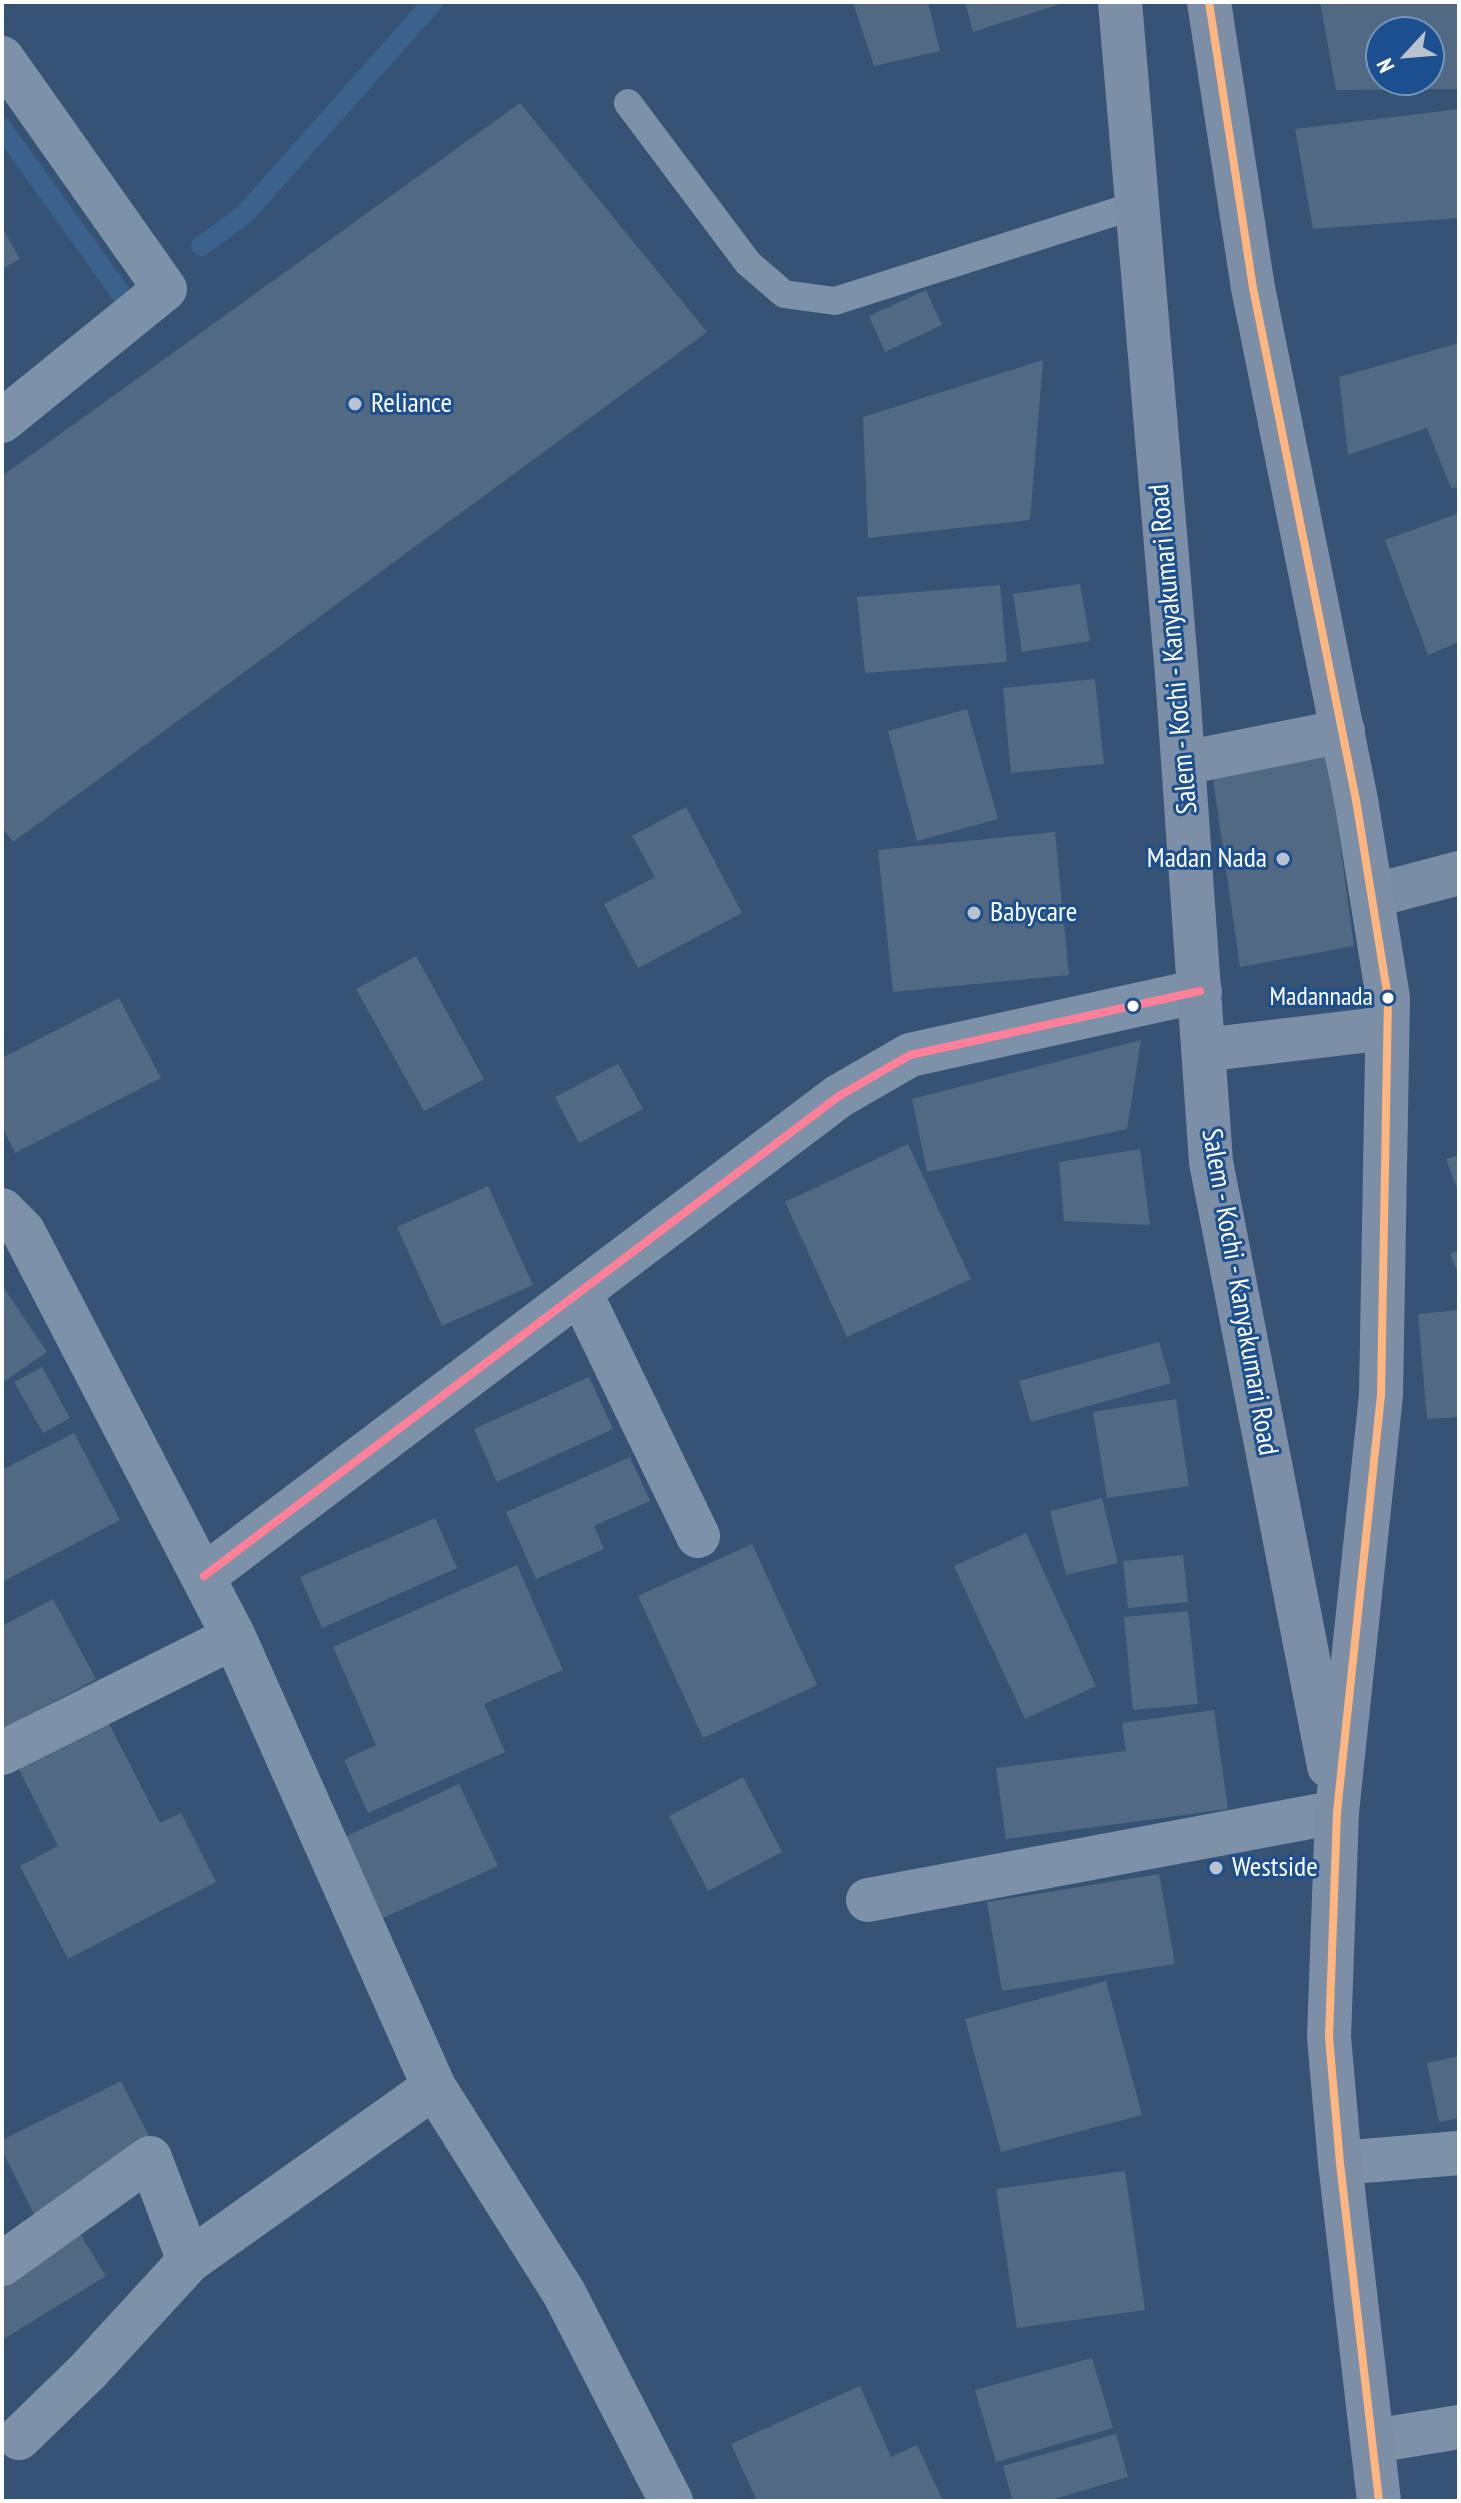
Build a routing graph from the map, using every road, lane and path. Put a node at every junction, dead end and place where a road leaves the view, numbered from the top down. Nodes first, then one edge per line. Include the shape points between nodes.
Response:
1 (1120, 2) edge
2 (1209, 2) edge
3 (2, 58) edge
4 (628, 103) dead end
5 (1137, 205) junction
6 (2, 421) edge
7 (1343, 731) junction
8 (1184, 763) junction
9 (1459, 873) edge
10 (1372, 896) junction
11 (1200, 991) junction
12 (1387, 1028) junction
13 (1203, 1050) junction
14 (2, 1210) edge
15 (580, 1292) junction
16 (698, 1536) dead end
17 (204, 1576) junction
18 (234, 1637) junction
19 (2, 1753) edge
20 (1337, 1812) junction
21 (868, 1900) dead end
22 (434, 2087) junction
23 (1459, 2153) edge
24 (1340, 2163) junction
25 (189, 2261) junction
26 (2, 2264) edge
27 (1459, 2427) edge
28 (19, 2438) dead end
29 (1374, 2441) junction
30 (671, 2501) edge
31 (1379, 2501) edge

1 - 5 main road, Salem - Kochi - Kanyakumari Road
2 - 7 main road, Salem - Kochi - Kanyakumari Road via 1253,288
3 - 6 street via 165,289
4 - 5 lane via 748,263 784,294 835,301
5 - 8 main road, Salem - Kochi - Kanyakumari Road
7 - 8 main road
7 - 10 main road, Salem - Kochi - Kanyakumari Road
8 - 11 main road, Salem - Kochi - Kanyakumari Road
9 - 10 main road
10 - 12 main road, Salem - Kochi - Kanyakumari Road via 1388,998
11 - 13 main road, Salem - Kochi - Kanyakumari Road
11 - 15 street via 910,1055 839,1096
12 - 13 main road
12 - 20 main road, Salem - Kochi - Kanyakumari Road via 1381,1395
13 - 20 main road, Salem - Kochi - Kanyakumari Road via 1211,1162
14 - 17 street via 23,1231
15 - 16 street
15 - 17 street
17 - 18 street
18 - 19 street
18 - 22 street
20 - 21 street
20 - 24 main road, Salem - Kochi - Kanyakumari Road via 1329,2037
22 - 25 street
22 - 30 street via 564,2293
23 - 24 street
24 - 29 main road, Salem - Kochi - Kanyakumari Road
25 - 26 street via 150,2158
25 - 28 street
27 - 29 street
29 - 31 main road, Salem - Kochi - Kanyakumari Road

